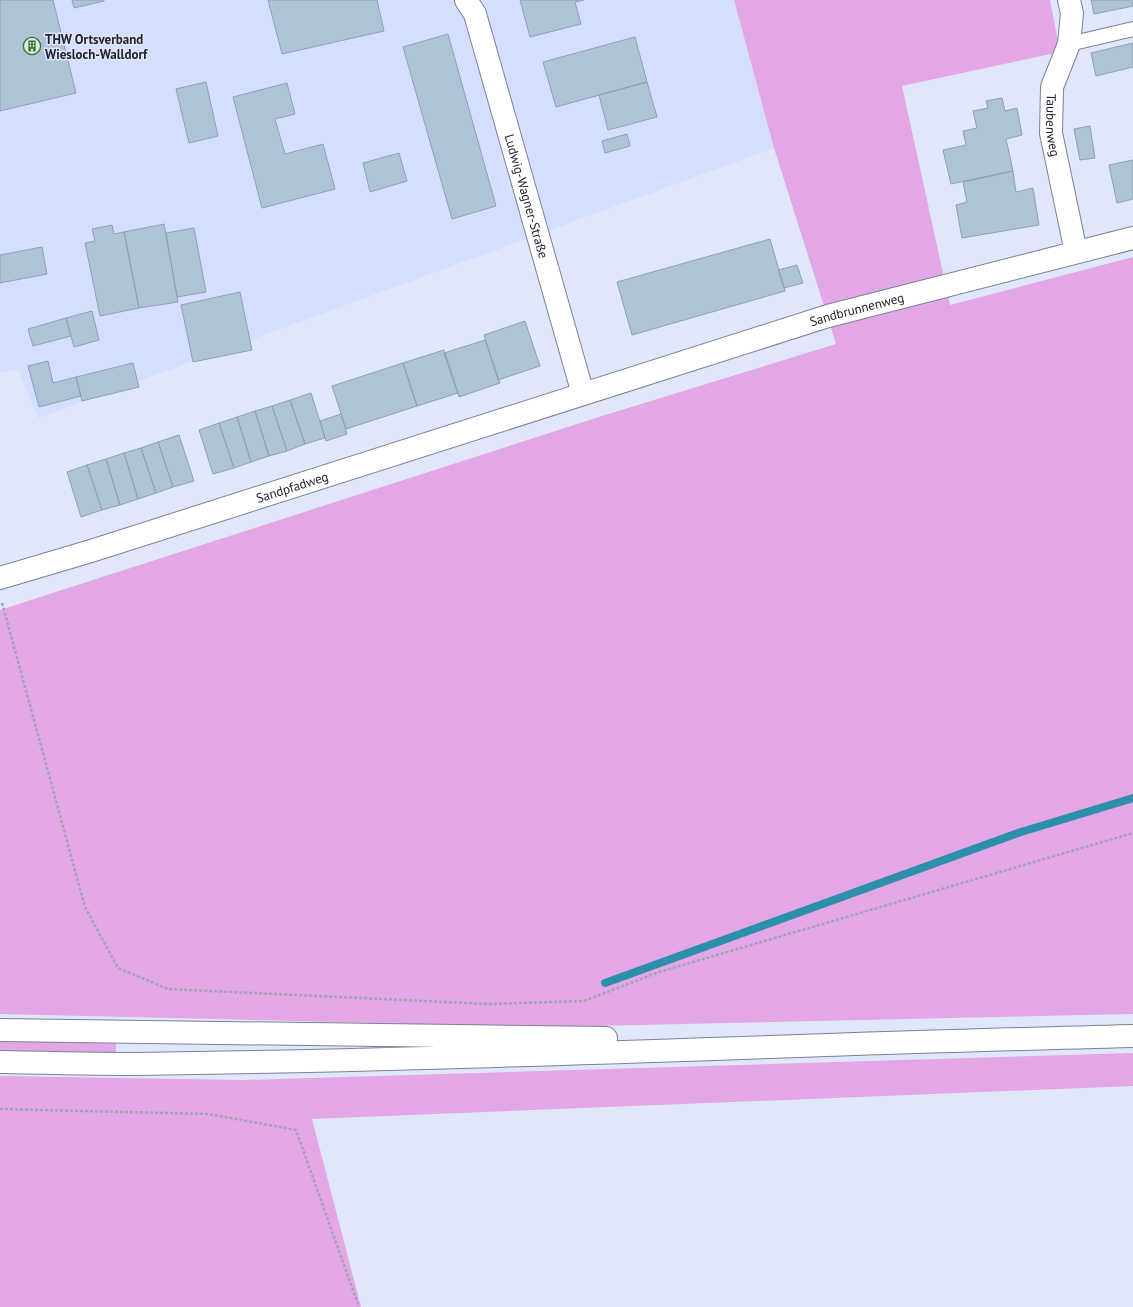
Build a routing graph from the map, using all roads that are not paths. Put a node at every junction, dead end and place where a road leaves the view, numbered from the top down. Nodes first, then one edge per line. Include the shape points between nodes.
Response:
1 (466, 0) edge
2 (1069, 0) edge
3 (1133, 29) edge
4 (1069, 44) junction
5 (1133, 238) edge
6 (1076, 252) junction
7 (584, 394) junction
8 (0, 578) edge
9 (0, 1030) edge
10 (1133, 1036) edge
11 (1022, 1039) junction
12 (0, 1062) edge

1 - 7 main road, Ludwig-Wagner-Straße via 475,14
2 - 4 main road, Taubenweg via 1072,13
3 - 4 lane
4 - 6 main road, Taubenweg via 1052,87 1051,133
5 - 6 main road, Sandbrunnenweg
6 - 7 main road, Sandbrunnenweg via 828,316
7 - 8 main road, Sandpfadweg
9 - 11 main road via 434,1038
10 - 11 main road
11 - 12 main road via 435,1058 134,1064

